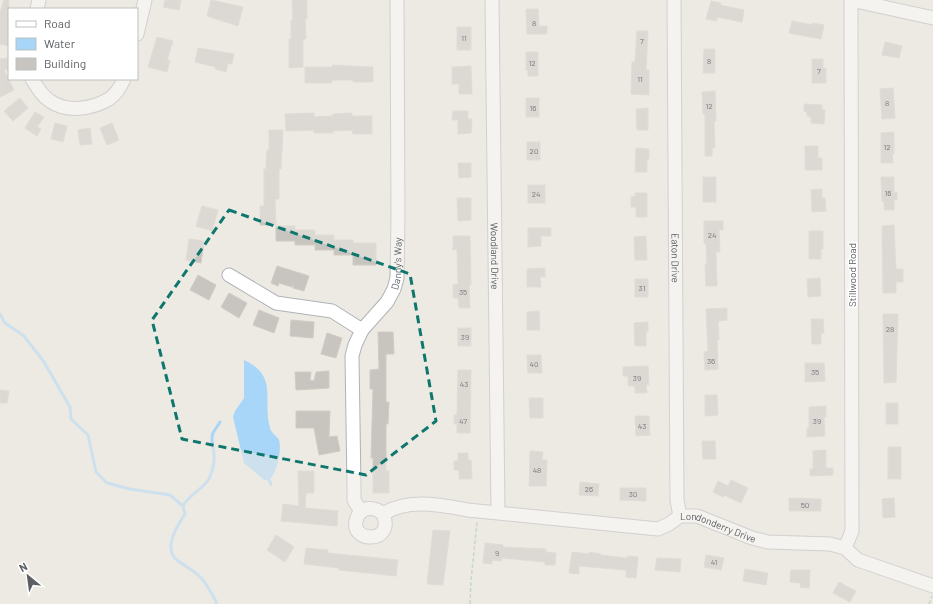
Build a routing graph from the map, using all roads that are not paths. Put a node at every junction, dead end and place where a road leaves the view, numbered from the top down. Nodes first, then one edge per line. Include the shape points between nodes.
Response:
1 (145, 0) edge
2 (397, 0) edge
3 (492, 0) edge
4 (674, 0) edge
5 (851, 0) edge
6 (933, 18) edge
7 (138, 30) edge
8 (33, 80) edge
9 (123, 80) edge
10 (229, 275) dead end
11 (362, 330) junction
12 (361, 512) junction
13 (498, 512) junction
14 (383, 514) junction
15 (680, 516) junction
16 (845, 548) junction
17 (933, 586) edge

1 - 7 street
2 - 11 street, Danny's Way via 397,278 387,302
3 - 13 street, Woodland Drive
4 - 15 street, Eaton Drive via 676,500
5 - 6 street
5 - 16 street, Stillwood Road via 852,531
8 - 9 street via 50,102 70,108 91,106 110,98
10 - 11 street via 276,303 332,311
11 - 12 street, Danny's Way via 352,356 354,500
12 - 14 street via 370,508
12 - 14 street via 357,517 357,528 360,534 372,538 378,536 385,526
13 - 14 street via 410,504
13 - 15 street, Londonderry Drive via 658,529
15 - 16 street, Londonderry Drive via 697,516 768,542 830,544
16 - 17 street, Londonderry Drive via 858,560

